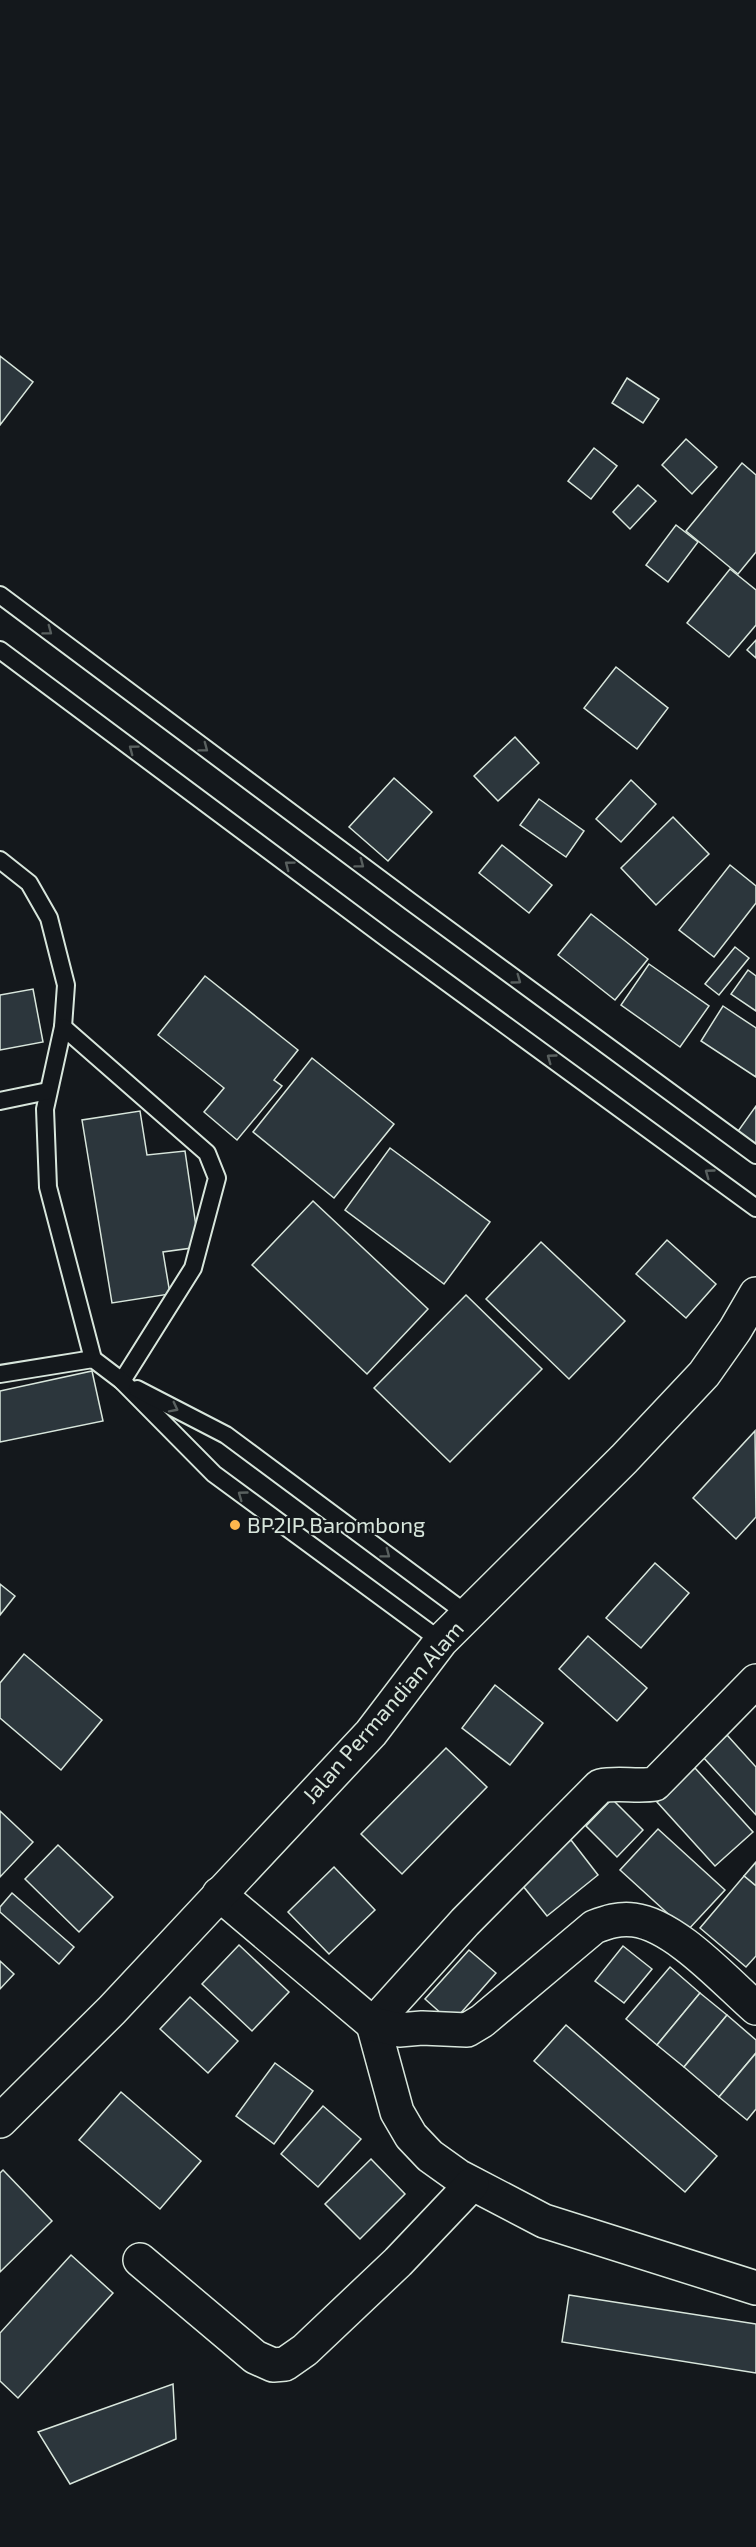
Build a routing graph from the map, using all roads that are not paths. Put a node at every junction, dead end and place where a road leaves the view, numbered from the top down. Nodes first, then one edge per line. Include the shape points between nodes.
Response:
1 (0, 595) edge
2 (0, 650) edge
3 (0, 860) edge
4 (63, 1027) junction
5 (48, 1091) junction
6 (0, 1101) edge
7 (756, 1155) edge
8 (756, 1208) edge
9 (756, 1294) edge
10 (93, 1359) junction
11 (0, 1374) edge
12 (122, 1381) junction
13 (467, 1614) junction
14 (441, 1641) junction
15 (756, 1681) edge
16 (219, 1894) junction
17 (756, 2008) edge
18 (373, 2024) junction
19 (0, 2121) edge
20 (472, 2184) junction
21 (141, 2260) dead end
22 (756, 2288) edge

1 -> 7 lane via 420,910
8 -> 2 lane
3 - 4 lane via 29,883 49,918 66,985
4 - 5 lane
4 - 12 lane via 207,1153 216,1178 193,1268
5 - 6 lane
5 - 10 lane via 48,1187
9 - 13 street, Jalan Permandian Alam via 704,1374
10 - 11 lane
10 - 12 lane
12 -> 13 lane via 226,1435
14 -> 12 lane via 214,1474
13 - 14 street, Jalan Permandian Alam
14 - 16 street, Jalan Permandian Alam via 371,1733
15 - 18 street via 655,1784 600,1786 465,1922
16 - 18 street
16 - 19 street, Jalan Permandian Alam via 112,2010
17 - 18 street via 672,1934 636,1920 615,1920 594,1927 467,2030 399,2030
18 - 20 street via 397,2112 411,2136 430,2156
20 - 21 street via 398,2262 305,2350 285,2364 273,2366 255,2357
20 - 22 street via 544,2221

